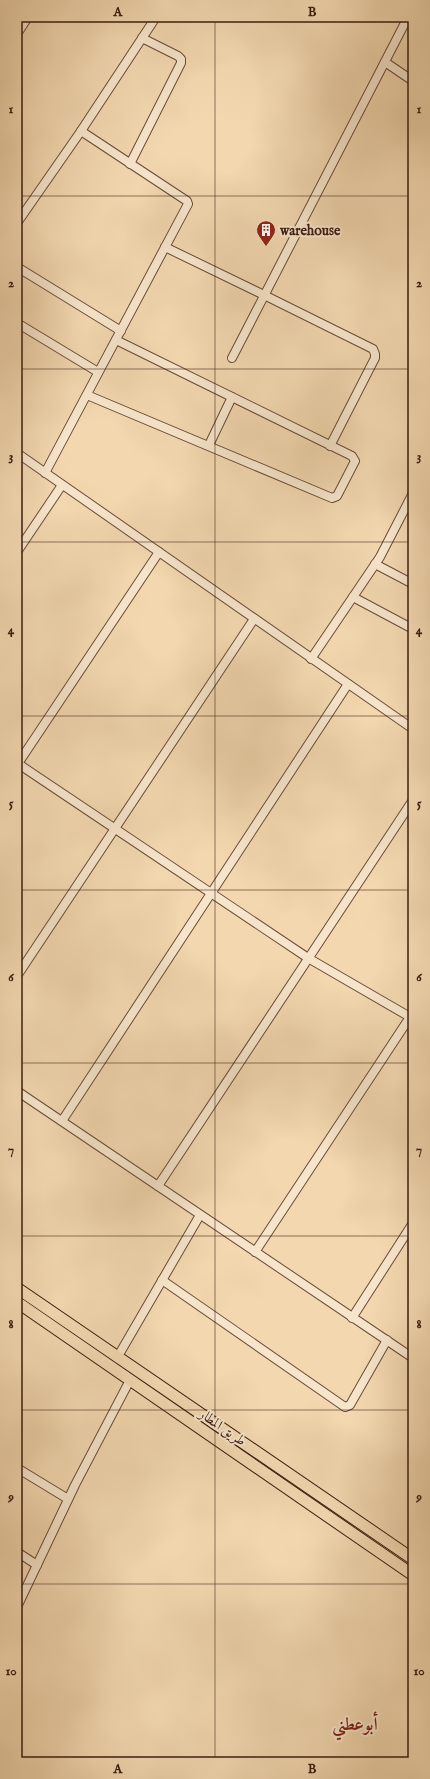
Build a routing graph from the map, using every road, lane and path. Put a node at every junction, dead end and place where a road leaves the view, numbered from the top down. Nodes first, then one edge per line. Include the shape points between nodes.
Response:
1 (28, 17) edge
2 (156, 17) edge
3 (408, 17) edge
4 (18, 31) edge
5 (142, 38) junction
6 (385, 62) junction
7 (413, 81) edge
8 (81, 131) junction
9 (130, 164) junction
10 (17, 223) edge
11 (165, 247) junction
12 (17, 267) edge
13 (264, 294) junction
14 (17, 323) edge
15 (121, 331) junction
16 (116, 340) junction
17 (232, 358) dead end
18 (98, 372) junction
19 (87, 394) junction
20 (232, 397) junction
21 (209, 445) junction
22 (330, 446) junction
23 (17, 453) edge
24 (45, 473) junction
25 (62, 485) junction
26 (413, 493) edge
27 (17, 552) edge
28 (159, 552) junction
29 (375, 564) junction
30 (413, 584) edge
31 (353, 597) junction
32 (254, 619) junction
33 (413, 629) edge
34 (311, 659) junction
35 (348, 684) junction
36 (413, 730) edge
37 (17, 763) edge
38 (413, 800) edge
39 (115, 828) junction
40 (211, 894) junction
41 (308, 958) junction
42 (17, 976) edge
43 (412, 1015) edge
44 (17, 1091) edge
45 (62, 1121) junction
46 (158, 1186) junction
47 (200, 1215) junction
48 (413, 1223) edge
49 (255, 1252) junction
50 (162, 1280) junction
51 (17, 1288) edge
52 (17, 1302) edge
53 (352, 1318) junction
54 (387, 1340) junction
55 (117, 1358) junction
56 (413, 1358) edge
57 (130, 1380) junction
58 (217, 1424) junction
59 (211, 1437) junction
60 (17, 1468) edge
61 (68, 1499) junction
62 (17, 1552) edge
63 (413, 1560) edge
64 (37, 1565) junction
65 (413, 1575) edge
66 (17, 1607) edge

1 - 4 street
2 - 5 street
3 - 6 street
5 - 8 street
5 - 9 street via 178,56 181,62
6 - 7 street
6 - 13 street
8 - 9 street
8 - 10 street
9 - 11 street via 188,203
11 - 13 street
11 - 15 street
12 - 15 street
13 - 17 street
13 - 22 street via 370,347 375,354
14 - 18 street
15 - 16 street
16 - 18 street
16 - 20 street
18 - 19 street
19 - 21 street
19 - 24 street
20 - 21 street
20 - 22 street
21 - 22 street via 334,498 355,458
23 - 24 street
24 - 25 street
25 - 27 street
25 - 28 street
26 - 29 street
28 - 32 street
28 - 37 street
29 - 30 street
29 - 31 street
31 - 33 street
31 - 34 street
32 - 34 street
32 - 39 street
34 - 35 street
35 - 36 street
35 - 40 street
37 - 39 street
38 - 41 street
39 - 40 street
39 - 42 street
40 - 41 street
40 - 45 street
41 - 43 street
41 - 46 street
43 - 49 street
44 - 45 street
45 - 46 street
46 - 47 street
47 - 49 street
47 - 50 street
48 - 53 street
49 - 53 street
50 - 54 street via 345,1407 350,1405
50 - 55 street
51 - 55 highway, طريق المطار
52 - 57 highway, طريق المطار
53 - 54 street
54 - 56 street
55 - 58 highway, طريق المطار
57 - 59 highway, طريق المطار
57 - 61 street
58 - 59 highway
58 - 63 highway, طريق المطار
59 - 65 highway, طريق المطار
60 - 61 street
61 - 64 street
62 - 64 street
64 - 66 street

